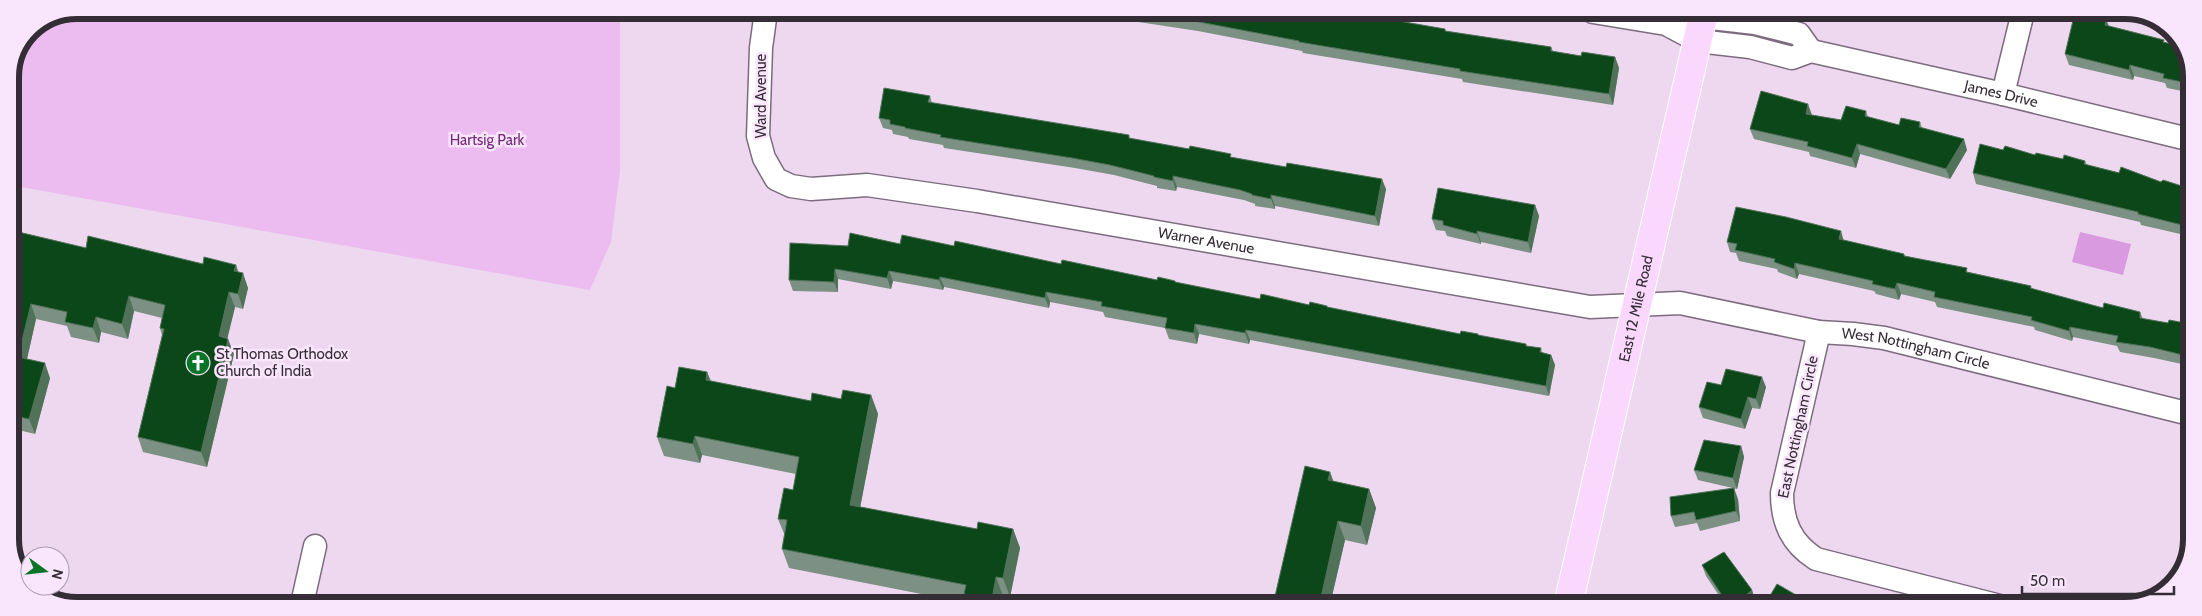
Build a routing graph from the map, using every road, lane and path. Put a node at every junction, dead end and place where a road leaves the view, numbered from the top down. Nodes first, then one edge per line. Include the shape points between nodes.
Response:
1 (765, 19) edge
2 (1636, 19) edge
3 (2021, 19) edge
4 (1702, 23) edge
5 (2003, 94) junction
6 (2183, 138) edge
7 (776, 179) joint
8 (1637, 304) junction
9 (1819, 332) junction
10 (2183, 412) edge
11 (315, 546) dead end
12 (304, 597) edge
13 (1570, 597) edge
14 (1966, 597) edge

1 - 7 street, Ward Avenue via 760,48 758,136 764,158
2 - 4 street, James Drive via 1666,24
3 - 5 street
4 - 5 street, James Drive via 1755,23 1799,34 1811,51
4 - 8 main road, East 12 Mile Road
5 - 6 street, James Drive
7 - 8 street, Warner Avenue via 791,186 811,189 867,185 976,201 1590,306
8 - 9 street, West Nottingham Circle via 1680,302
8 - 13 main road, East 12 Mile Road
9 - 10 street, West Nottingham Circle via 1892,340
9 - 14 street, East Nottingham Circle via 1782,493 1786,527 1795,542 1816,558
11 - 12 street

